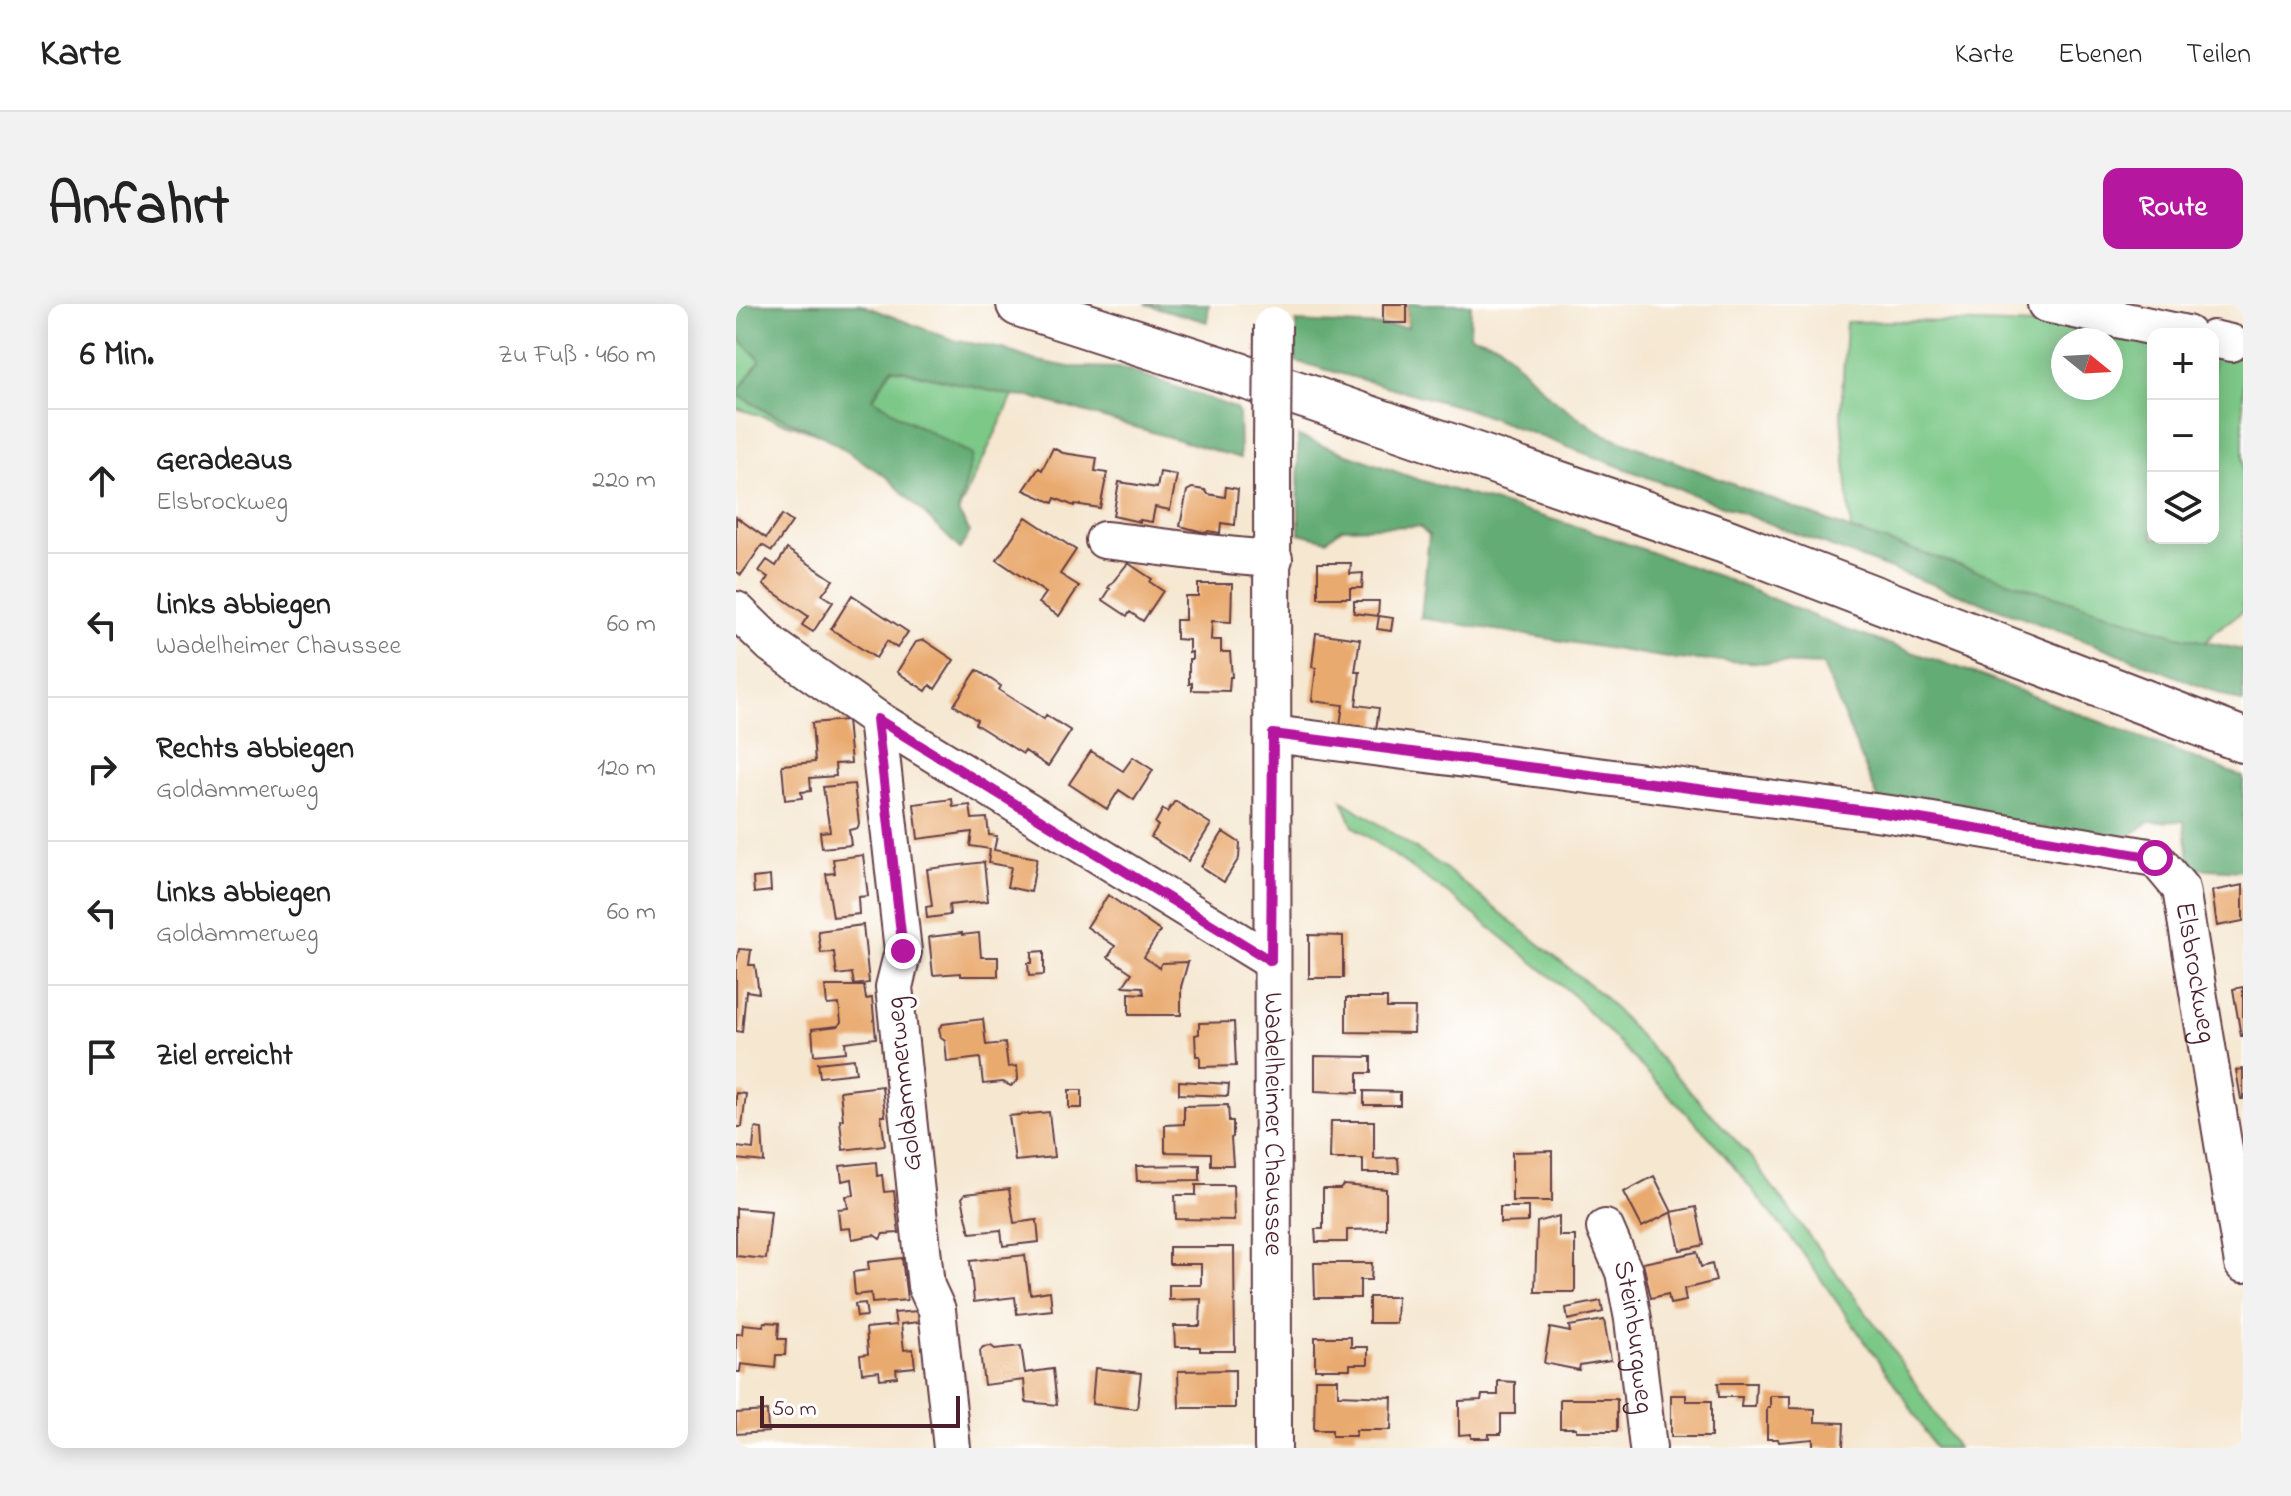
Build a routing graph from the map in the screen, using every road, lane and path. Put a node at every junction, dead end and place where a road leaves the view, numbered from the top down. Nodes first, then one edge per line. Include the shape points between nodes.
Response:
1 (1019, 304) edge
2 (2046, 304) edge
3 (1273, 315) edge
4 (2159, 328) edge
5 (1104, 540) dead end
6 (1274, 559) junction
7 (736, 610) edge
8 (877, 719) junction
9 (1273, 734) junction
10 (2243, 740) edge
11 (1271, 961) junction
12 (1605, 1228) dead end
13 (2243, 1264) edge
14 (952, 1448) edge
15 (1273, 1448) edge
16 (1648, 1448) edge

1 - 10 highway via 1725,541
2 - 4 street
3 - 6 street, Wadelheimer Chaussee, bridge
5 - 6 street
6 - 9 street, Wadelheimer Chaussee
7 - 8 street via 772,645
8 - 11 street
8 - 14 street, Goldammerweg via 903,951 894,987 926,1286 937,1310
9 - 11 street, Wadelheimer Chaussee
9 - 13 street, Elsbrockweg via 1890,814 2155,858 2181,889
11 - 15 street, Wadelheimer Chaussee
12 - 16 street, Steinburgweg via 1624,1272

